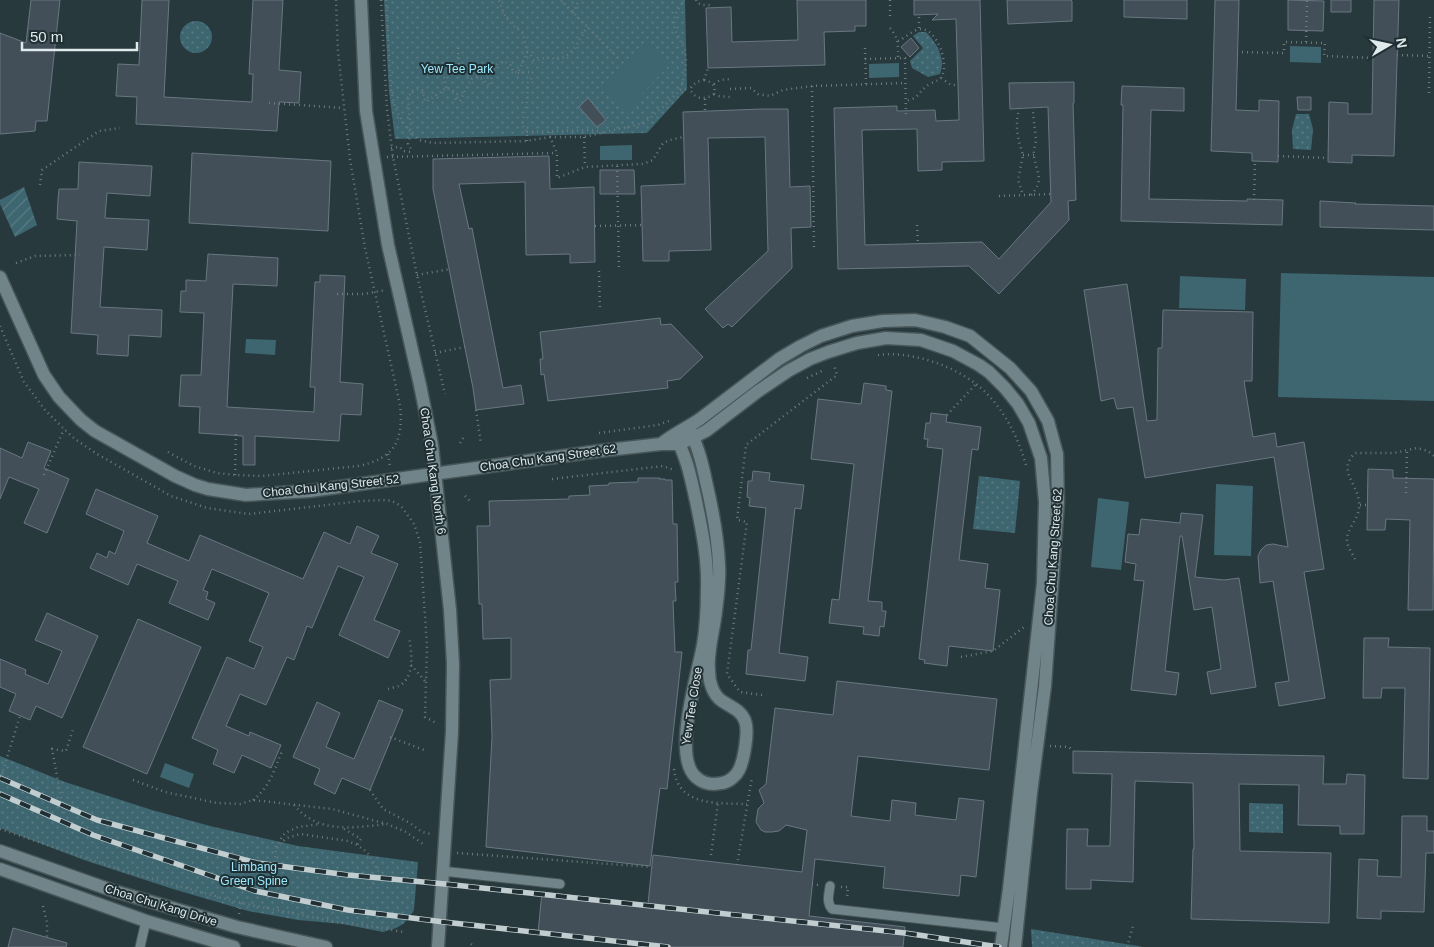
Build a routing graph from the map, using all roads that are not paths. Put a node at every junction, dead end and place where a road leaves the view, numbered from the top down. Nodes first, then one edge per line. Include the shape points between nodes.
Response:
1 (361, 0) edge
2 (0, 277) edge
3 (990, 351) junction
4 (984, 368) junction
5 (691, 432) junction
6 (677, 439) junction
7 (435, 474) junction
8 (1048, 584) junction
9 (0, 851) edge
10 (0, 869) edge
11 (442, 870) junction
12 (560, 884) dead end
13 (830, 886) dead end
14 (146, 922) junction
15 (1004, 928) junction
16 (228, 946) edge
17 (140, 947) edge
18 (326, 947) edge
19 (438, 947) edge
20 (1001, 947) edge
21 (1016, 947) edge

1 - 7 street, Choa Chu Kang North 6 via 366,111 373,159 388,245 432,444
2 - 7 street, Choa Chu Kang Street 52 via 39,365 59,397 95,431 175,476 208,489 246,495 310,491
3 - 4 lane
3 - 5 street, Choa Chu Kang Street 62 via 970,336 914,320 852,326 821,336 779,359
3 - 8 street, Choa Chu Kang Street 62 via 1031,391 1048,421 1057,454 1058,502
4 - 5 street, Choa Chu Kang Street 62 via 953,351 921,340 886,338 857,343 810,359 757,392 706,431
4 - 8 street, Choa Chu Kang Street 62 via 1022,410 1041,458
5 - 6 street, Choa Chu Kang Street 62
5 - 6 street, Yew Tee Close via 702,461 718,541 720,567 709,654 712,689 745,720 744,754 739,770 732,779 719,784 703,782 694,776 685,748 703,644 707,588 701,524 689,467
6 - 7 street, Choa Chu Kang Street 62 via 661,444
7 - 11 street, Choa Chu Kang North 6 via 453,664 451,756
8 - 15 street, Choa Chu Kang Street 62
8 - 21 street, Choa Chu Kang Street 62 via 1045,686
9 - 18 street, Choa Chu Kang Drive via 114,891 237,927
10 - 14 street, Choa Chu Kang Drive
11 - 12 lane
11 - 19 street, Choa Chu Kang North 6
13 - 15 lane via 828,900 832,909
14 - 16 street, Choa Chu Kang Drive
14 - 17 lane
15 - 20 street, Choa Chu Kang Street 62

